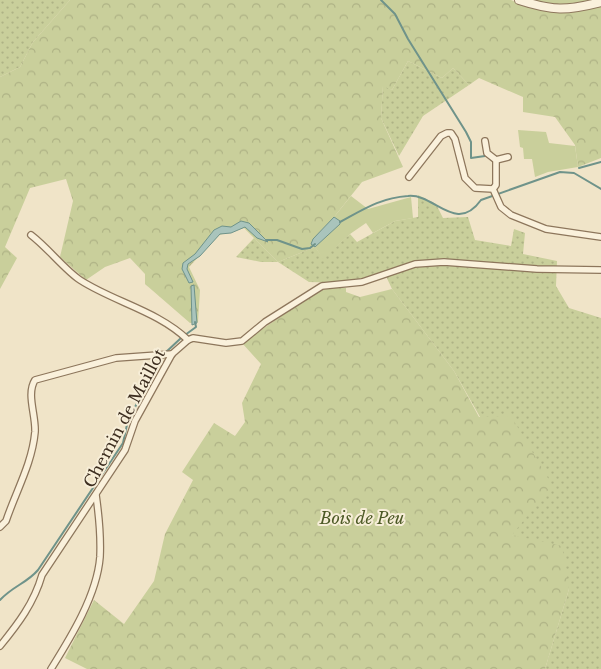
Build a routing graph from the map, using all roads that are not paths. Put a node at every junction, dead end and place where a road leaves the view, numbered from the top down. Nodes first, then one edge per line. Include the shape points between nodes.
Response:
1 (519, 0) edge
2 (601, 2) edge
3 (485, 142) dead end
4 (508, 157) dead end
5 (496, 160) junction
6 (409, 177) dead end
7 (493, 190) junction
8 (31, 235) dead end
9 (601, 237) edge
10 (601, 270) edge
11 (185, 337) junction
12 (167, 354) junction
13 (96, 495) junction
14 (0, 527) edge
15 (0, 646) edge
16 (51, 669) edge

1 - 2 street via 547,9 578,8
3 - 5 street via 487,153
4 - 5 street
5 - 7 street
6 - 7 street via 441,136 451,133 465,178 471,186
7 - 9 street via 504,211 528,222 546,229
8 - 11 street via 79,279
10 - 11 street, Chemin de Maillot via 444,262 415,264 362,282 322,286 265,322 242,341 226,343
11 - 12 street, Chemin de Maillot
12 - 13 street, Chemin de Maillot via 125,450
12 - 14 street via 116,358 35,380 30,387 35,431 32,449 6,521
13 - 15 street via 42,575 37,592 21,620
13 - 16 street, Chemin de Maillot via 100,559 72,636

